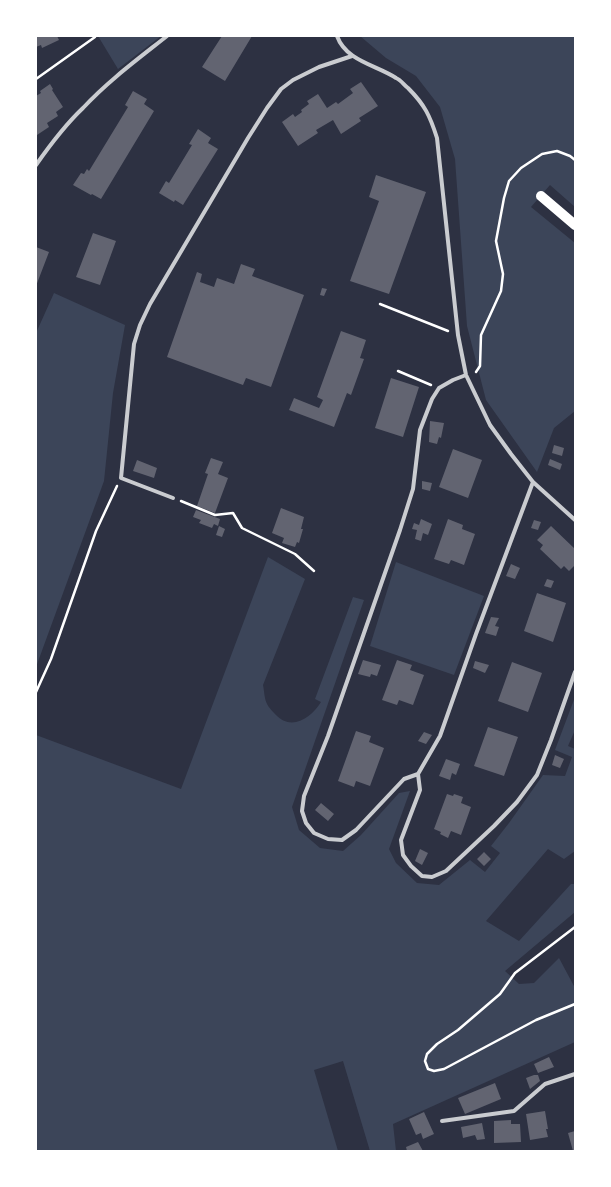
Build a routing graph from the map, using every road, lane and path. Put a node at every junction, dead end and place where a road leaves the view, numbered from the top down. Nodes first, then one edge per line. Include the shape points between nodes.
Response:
1 (167, 36) edge
2 (337, 36) edge
3 (95, 37) dead end
4 (352, 56) junction
5 (36, 79) edge
6 (575, 160) edge
7 (36, 165) edge
8 (540, 196) dead end
9 (575, 225) edge
10 (380, 304) dead end
11 (458, 335) junction
12 (398, 371) dead end
13 (466, 376) junction
14 (439, 388) junction
15 (121, 478) junction
16 (534, 482) junction
17 (173, 498) joint
18 (575, 520) edge
19 (314, 571) dead end
20 (575, 672) edge
21 (36, 692) edge
22 (418, 774) junction
23 (575, 927) edge
24 (575, 1004) edge
25 (575, 1074) edge
26 (442, 1121) dead end

1 - 7 street via 82,108
2 - 4 street
3 - 5 path
4 - 11 street via 398,78 420,100 430,116 437,138
4 - 15 street via 293,80 281,89 266,108 150,304 134,344
6 - 13 path via 557,151 542,154 509,181 496,241 503,274 501,291 481,335 480,366 474,374
8 - 9 main road
10 - 11 path
11 - 13 street
12 - 14 path
13 - 14 street
13 - 16 street via 490,425
14 - 22 street via 420,430 412,489 400,530 304,796 302,811 306,823 314,832 328,839 342,840 356,830 404,779
15 - 17 street
15 - 21 path via 96,531 51,659
16 - 18 street
16 - 22 street via 473,641 440,736
17 - 19 path via 215,515 234,513 242,528 295,554
20 - 22 street via 537,775 517,802 494,826 446,871 432,876 422,876 403,855 401,840 420,790
23 - 24 path via 515,973 500,994 458,1030 437,1044 427,1054 425,1062 428,1069 444,1069 536,1020
25 - 26 street via 545,1084 514,1111

